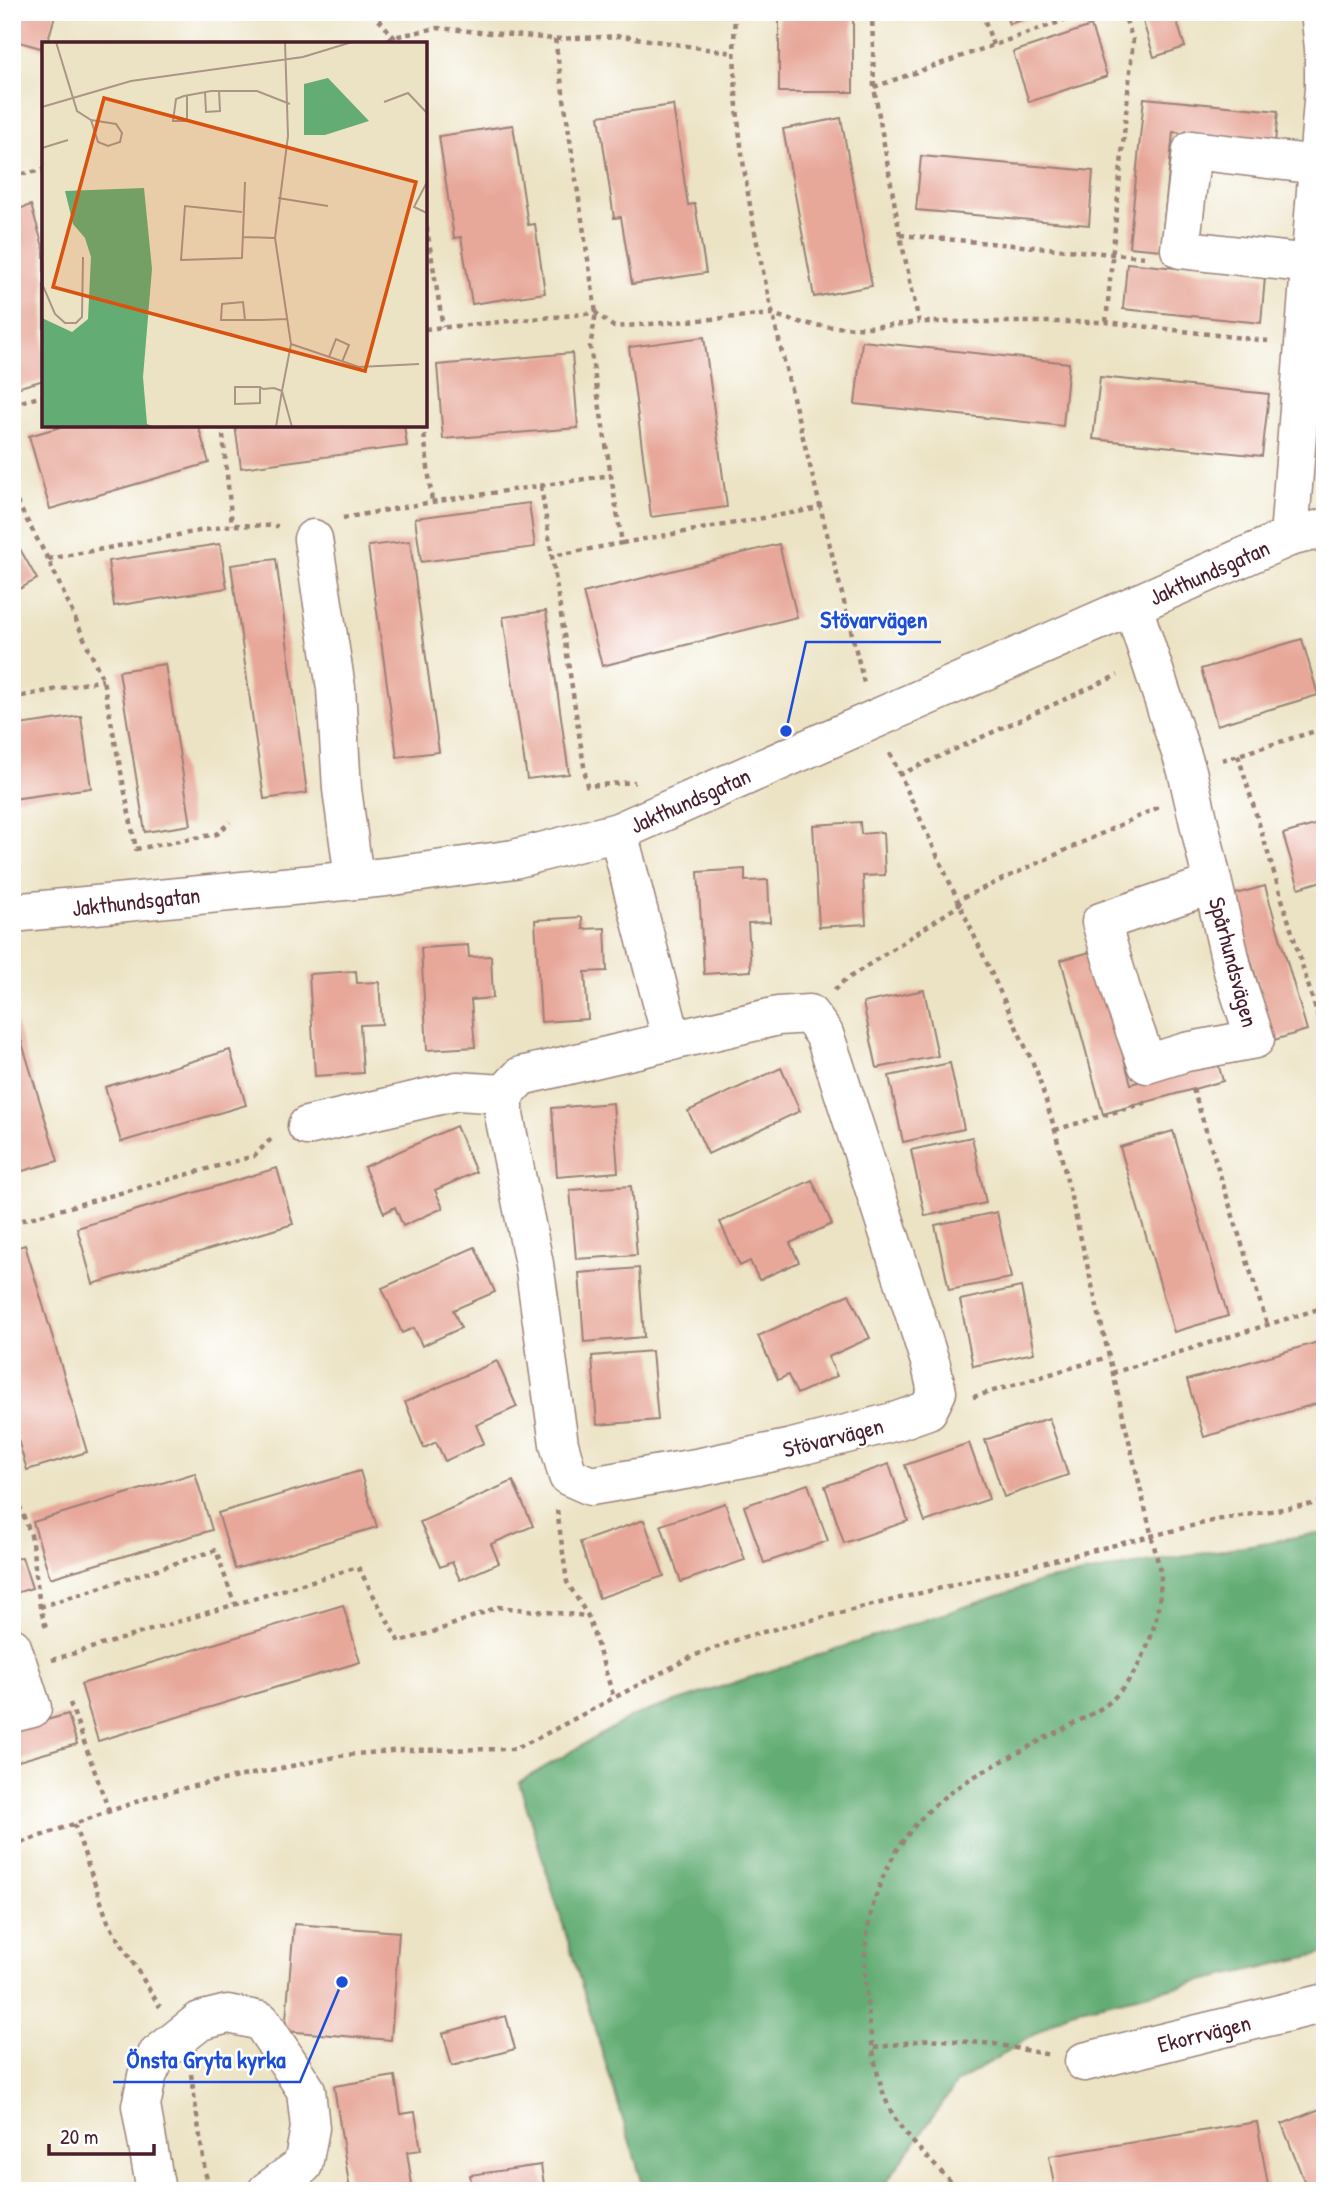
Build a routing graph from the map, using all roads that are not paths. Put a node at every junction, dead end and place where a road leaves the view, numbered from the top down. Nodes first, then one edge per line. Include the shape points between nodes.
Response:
1 (1320, 12) edge
2 (1318, 165) junction
3 (1310, 264) junction
4 (1307, 532) edge
5 (313, 539) dead end
6 (1133, 607) junction
7 (618, 832) junction
8 (354, 879) junction
9 (1213, 884) junction
10 (12, 913) edge
11 (672, 1041) junction
12 (504, 1094) junction
13 (307, 1126) road end
14 (12, 1647) edge
15 (12, 1713) edge
16 (1325, 2003) edge
17 (1084, 2062) road end
18 (156, 2191) edge
19 (267, 2191) edge

1 - 2 street via 1324,75
2 - 3 street
2 - 3 street via 1192,150 1180,249
3 - 4 street via 1304,345
4 - 6 street, Jakthundsgatan
5 - 8 street via 336,688 342,789
6 - 7 street, Jakthundsgatan
6 - 9 street, Spårhundsvägen via 1189,781
7 - 8 street, Jakthundsgatan via 514,859
7 - 11 street
8 - 10 street, Jakthundsgatan
9 - 9 street, Spårhundsvägen via 1255,1039 1147,1064 1101,922
11 - 12 street via 521,1076
11 - 12 street, Stövarvägen via 778,1016 809,1014 824,1034 931,1365 937,1392 928,1410 792,1448 683,1470 591,1486 568,1476 559,1444
12 - 13 street via 457,1091
14 - 15 street via 32,1708
16 - 17 street, Ekorrvägen
18 - 19 street via 141,2106 147,2076 158,2055 200,2021 228,2014 261,2021 306,2090 310,2128 303,2165

